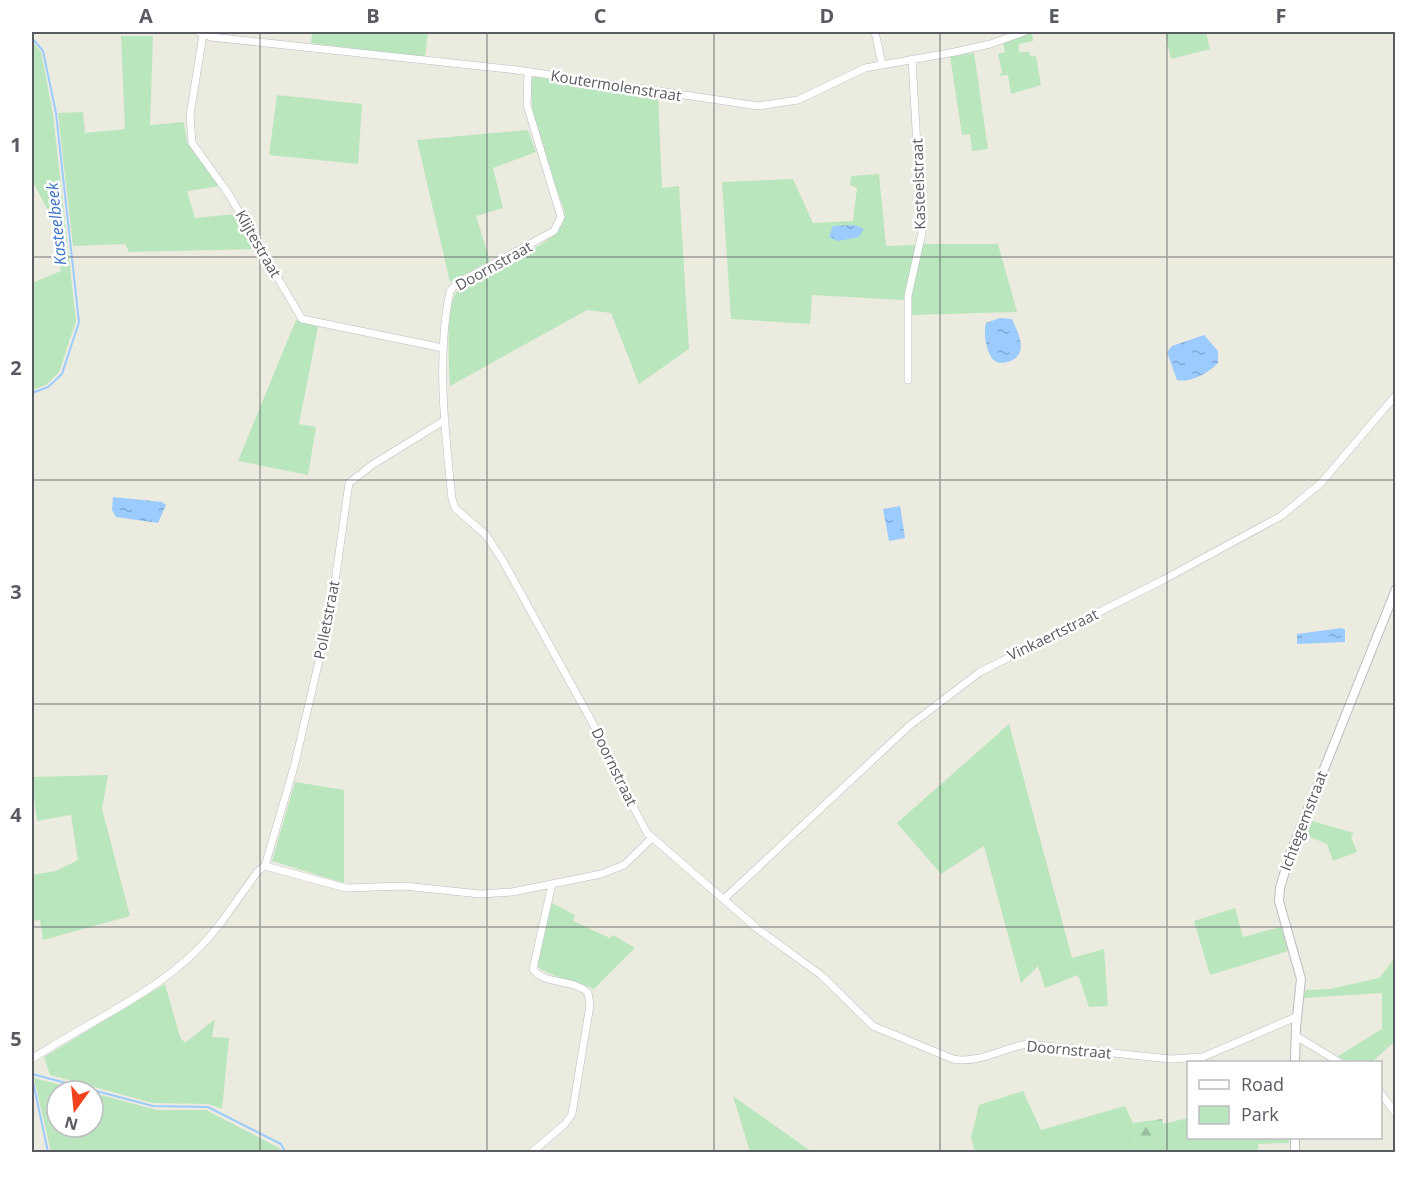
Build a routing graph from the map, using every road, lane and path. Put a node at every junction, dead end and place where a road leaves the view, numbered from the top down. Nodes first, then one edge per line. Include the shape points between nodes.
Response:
1 (875, 32) edge
2 (1024, 32) edge
3 (201, 33) edge
4 (912, 59) junction
5 (882, 64) junction
6 (528, 72) junction
7 (443, 348) junction
8 (908, 380) dead end
9 (1395, 395) edge
10 (445, 420) junction
11 (1395, 589) edge
12 (652, 838) junction
13 (266, 866) junction
14 (552, 884) junction
15 (724, 899) junction
16 (1296, 1017) junction
17 (1296, 1036) junction
18 (32, 1047) edge
19 (33, 1057) edge
20 (1295, 1061) edge
21 (1337, 1061) edge
22 (1382, 1095) edge
23 (1395, 1114) edge
24 (532, 1152) edge

1 - 5 street
2 - 4 street, Koutermolenstraat via 990,44
3 - 6 street, Koutermolenstraat
3 - 7 street, Klijtestraat via 190,115 192,143 228,192 302,319
4 - 5 street, Koutermolenstraat
4 - 8 street, Kasteelstraat via 922,233 908,296
5 - 6 street, Koutermolenstraat via 852,73 798,100 758,106
6 - 7 street, Doornstraat via 527,105 561,217 554,231 456,284 450,291
7 - 10 street, Doornstraat
9 - 15 street, Vinkaertstraat via 1321,483 1281,516 980,672 909,726
10 - 12 street, Doornstraat via 455,508 486,536 503,561
10 - 13 street, Polletstraat via 349,483 331,610
11 - 16 street, Ichtegemstraat via 1280,888 1279,901 1301,979
12 - 14 street via 624,865
12 - 15 street, Doornstraat
13 - 14 street via 346,888 404,886 480,894
13 - 19 street, Polletstraat via 258,871 210,937 184,963
14 - 24 street via 533,969 540,976 585,989 590,1005 572,1114
15 - 16 street, Doornstraat via 821,975 873,1026 953,1059 978,1059 1028,1044 1170,1059 1203,1057
16 - 17 street, Ichtegemstraat
17 - 20 street, Ichtegemstraat
17 - 21 street
18 - 19 street, Polletstraat
22 - 23 street

